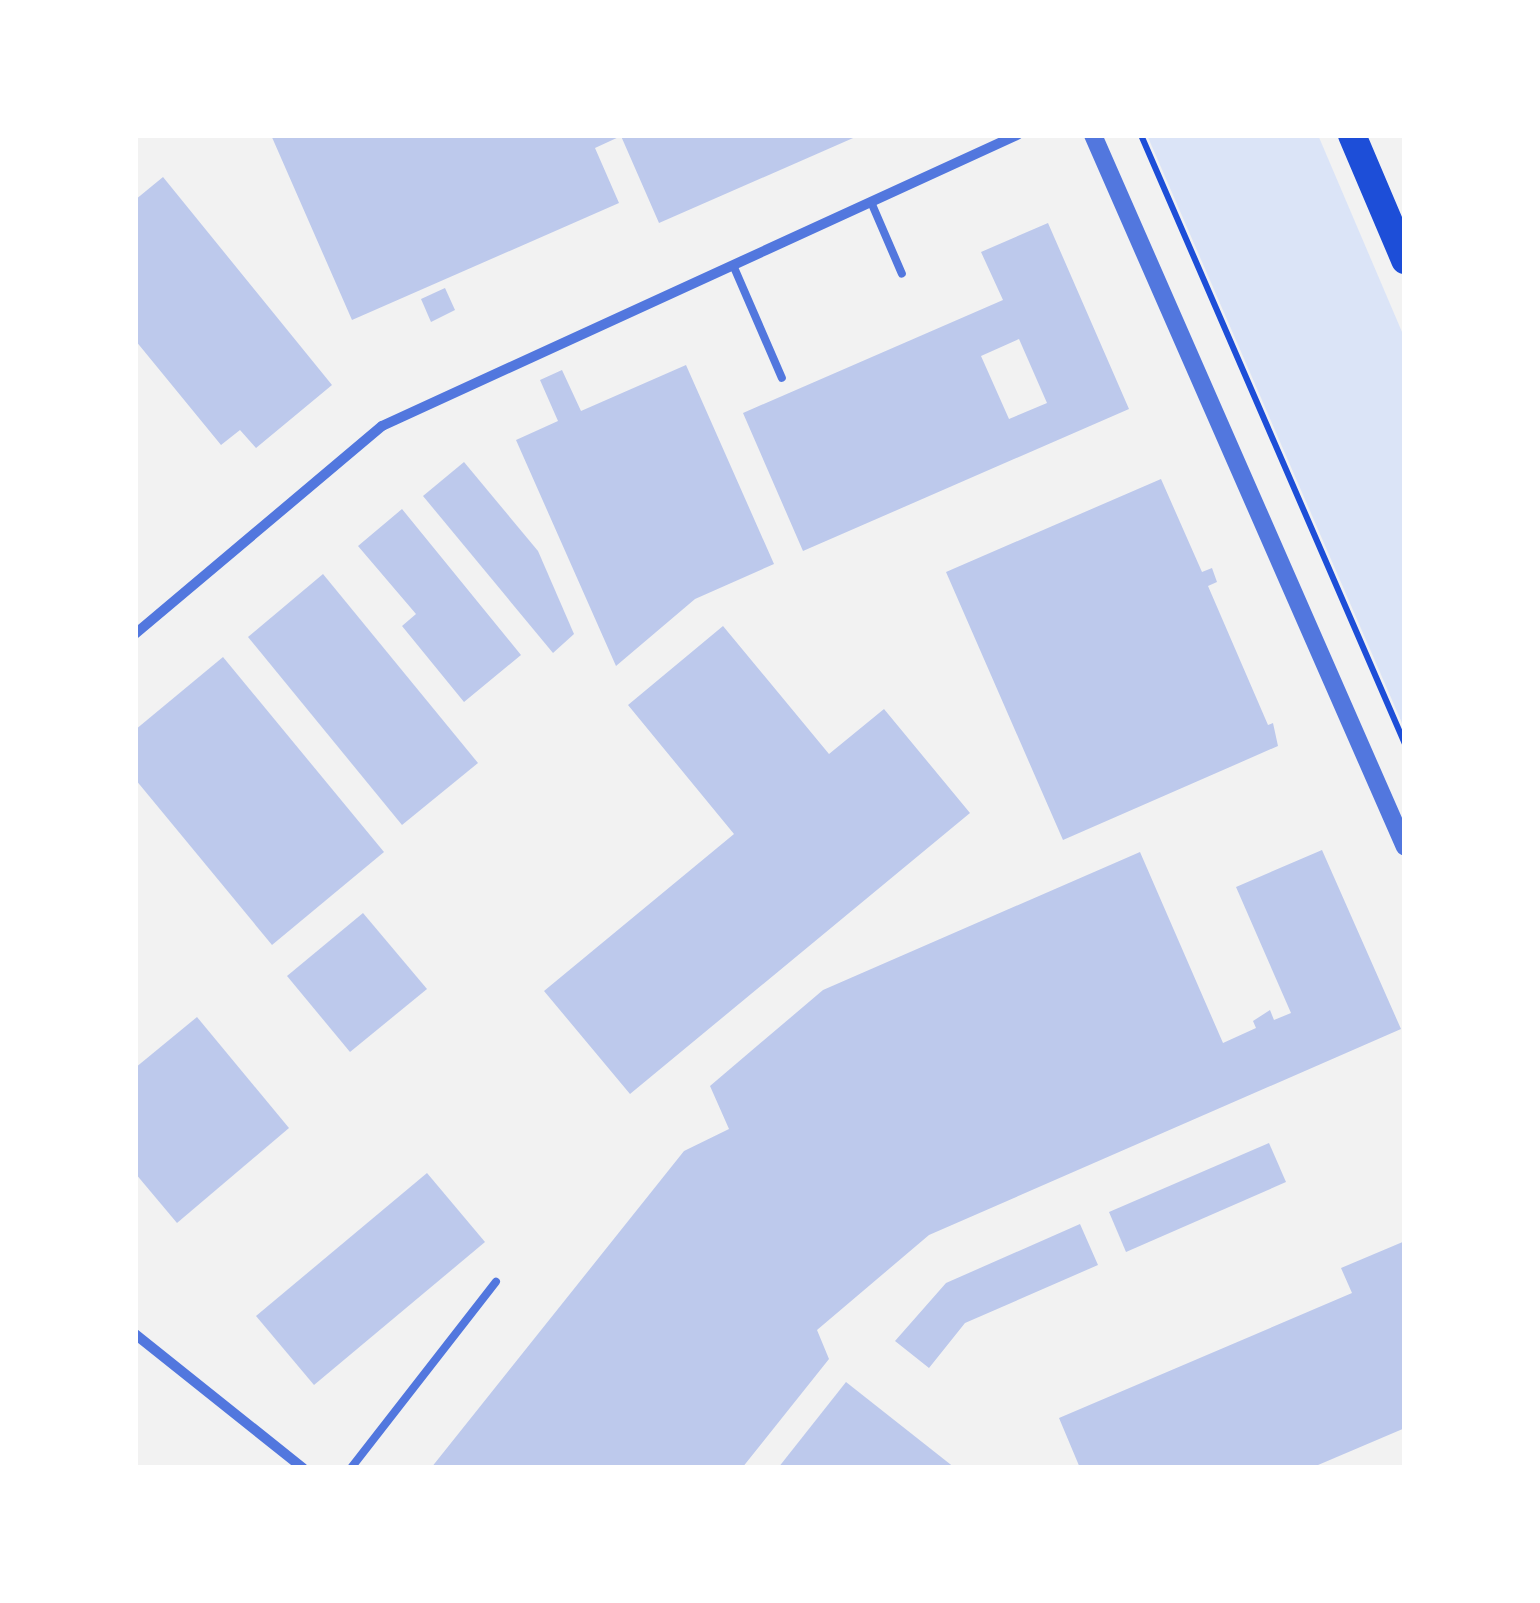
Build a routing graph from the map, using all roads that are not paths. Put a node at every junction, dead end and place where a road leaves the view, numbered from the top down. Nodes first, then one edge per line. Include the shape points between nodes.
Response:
1 (1018, 135) edge
2 (1093, 135) edge
3 (1352, 135) edge
4 (871, 202) junction
5 (1405, 260) edge
6 (733, 266) junction
7 (902, 274) dead end
8 (782, 378) dead end
9 (135, 634) edge
10 (1405, 848) edge
11 (496, 1282) dead end
12 (135, 1334) edge
13 (303, 1468) edge
14 (351, 1468) edge

1 - 4 street
2 - 10 street
3 - 5 highway
4 - 6 street
4 - 7 lane
6 - 8 lane
6 - 9 street via 382,426
11 - 14 lane
12 - 13 street

